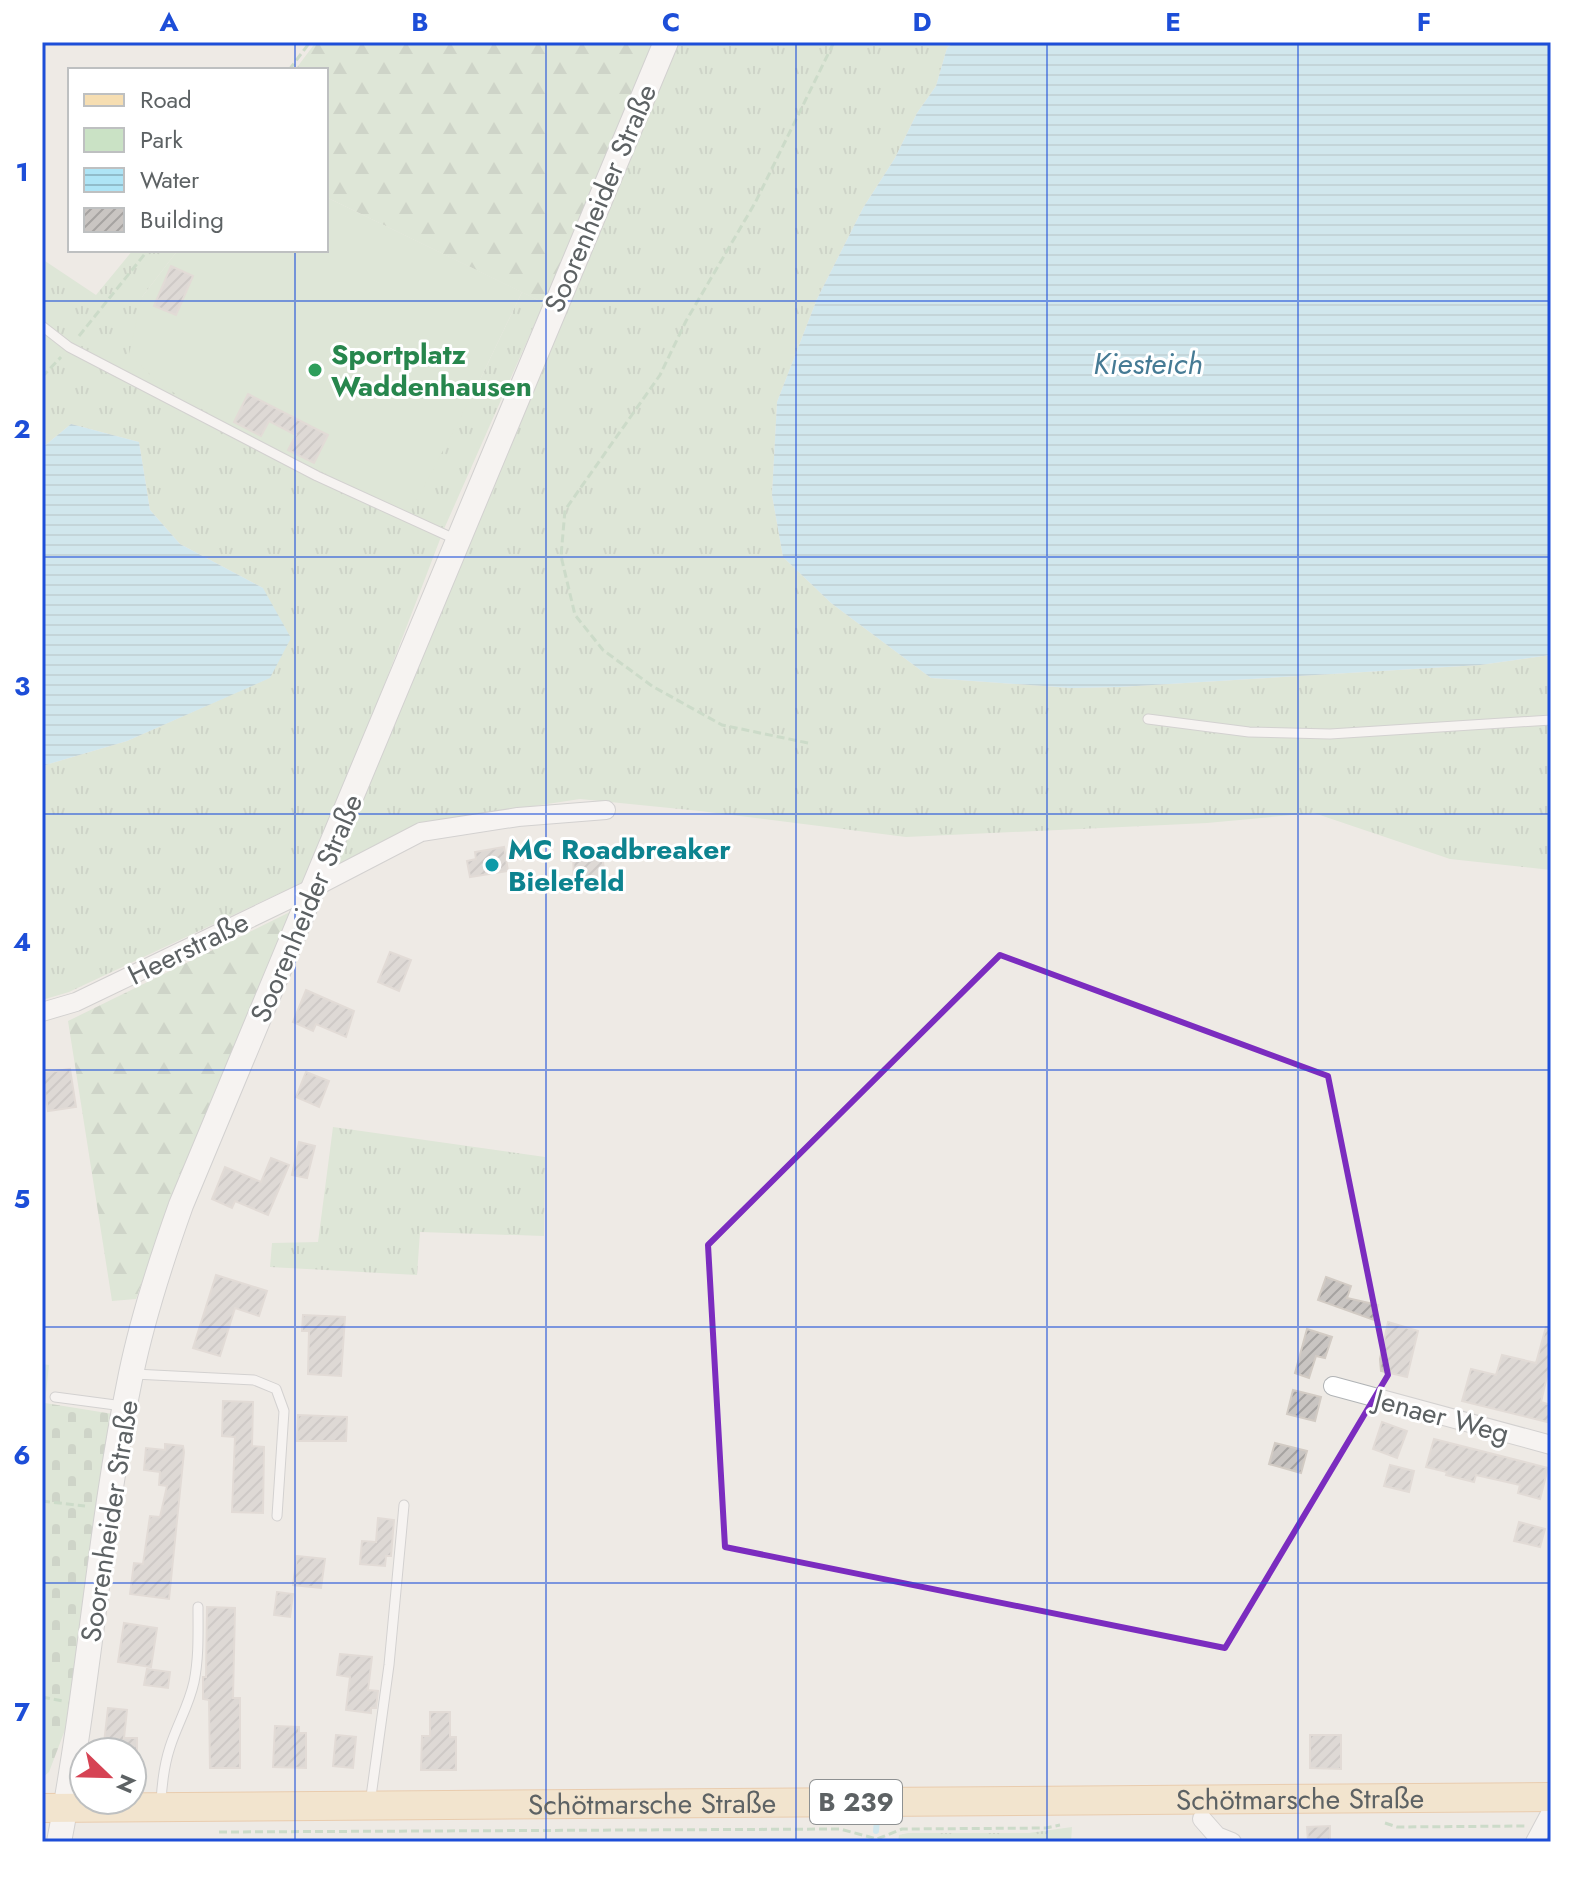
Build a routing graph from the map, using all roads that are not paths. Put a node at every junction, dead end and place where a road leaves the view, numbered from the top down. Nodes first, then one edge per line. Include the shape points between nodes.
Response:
1 (666, 42) edge
2 (42, 326) edge
3 (457, 540) junction
4 (1148, 719) dead end
5 (1551, 720) edge
6 (606, 810) dead end
7 (315, 887) junction
8 (42, 1012) edge
9 (131, 1374) junction
10 (1333, 1386) dead end
11 (55, 1397) dead end
12 (126, 1406) junction
13 (1551, 1445) edge
14 (404, 1505) dead end
15 (277, 1516) dead end
16 (198, 1607) dead end
17 (1551, 1797) edge
18 (370, 1804) junction
19 (161, 1806) junction
20 (54, 1808) edge
21 (1551, 1812) edge
22 (1202, 1819) dead end
23 (59, 1842) edge
24 (1232, 1842) edge
25 (1535, 1842) edge

1 - 3 main road, Soorenheider Straße
2 - 3 lane via 69,347 317,476
3 - 7 main road, Soorenheider Straße
4 - 5 lane via 1249,732 1330,734
6 - 7 street, Heerstraße via 421,832
7 - 8 street, Heerstraße via 76,1002
7 - 9 main road, Soorenheider Straße via 181,1205 153,1285
9 - 12 main road, Soorenheider Straße
9 - 15 lane via 254,1380 276,1389 284,1411
10 - 13 street, Jenaer Weg
11 - 12 lane
12 - 20 main road, Soorenheider Straße
14 - 18 lane
16 - 19 lane via 194,1684 169,1749
17 - 18 main road, Schötmarsche Straße / B 239
18 - 19 main road, Schötmarsche Straße / B 239
19 - 20 main road, Schötmarsche Straße / B 239
20 - 23 main road, Soorenheider Straße
21 - 25 street
22 - 24 street via 1217,1836

